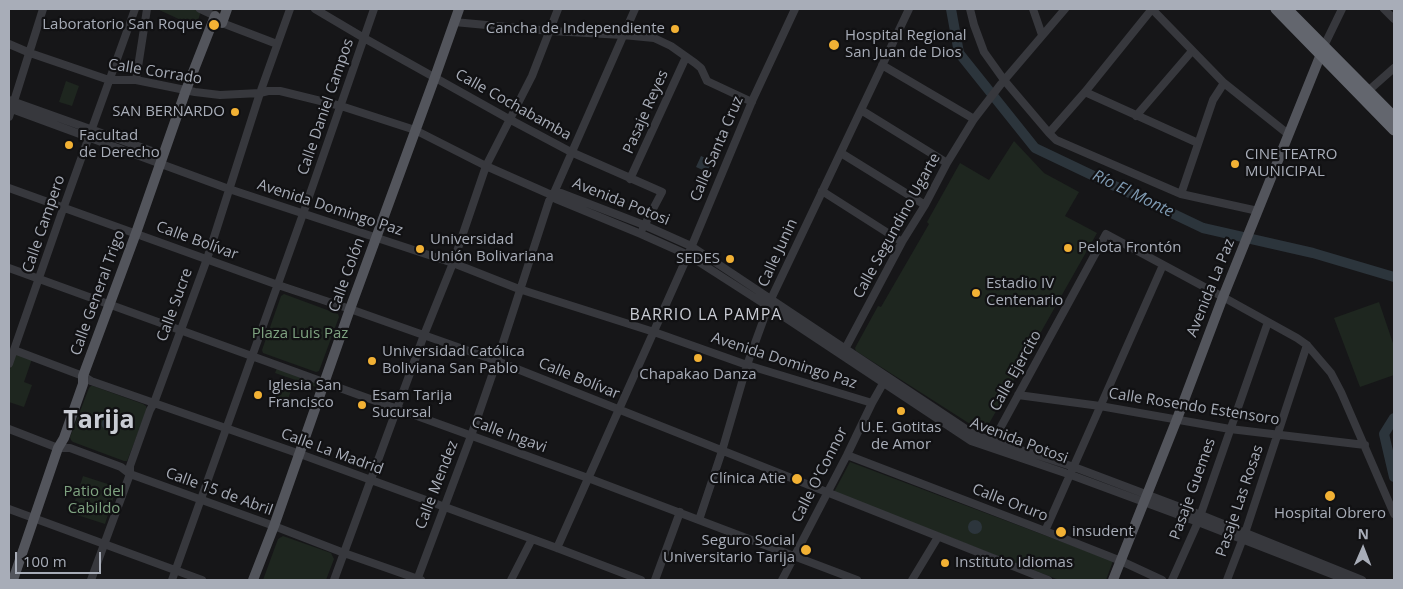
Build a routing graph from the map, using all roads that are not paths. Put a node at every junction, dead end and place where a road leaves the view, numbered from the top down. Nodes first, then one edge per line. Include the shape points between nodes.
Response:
1 (43, 9) edge
2 (135, 9) edge
3 (147, 9) edge
4 (200, 9) edge
5 (227, 9) edge
6 (290, 9) edge
7 (315, 9) edge
8 (374, 9) edge
9 (458, 9) edge
10 (558, 9) edge
11 (635, 9) edge
12 (795, 9) edge
13 (909, 9) edge
14 (970, 9) edge
15 (1033, 9) edge
16 (1065, 9) edge
17 (1152, 9) edge
18 (1276, 9) edge
19 (1287, 9) edge
20 (1342, 9) edge
21 (1384, 9) edge
22 (1394, 19) edge
23 (218, 20) junction
24 (454, 22) junction
25 (551, 31) junction
26 (623, 35) junction
27 (1042, 36) junction
28 (364, 38) junction
29 (9, 44) edge
30 (278, 44) junction
31 (1322, 50) junction
32 (1192, 51) junction
33 (30, 53) junction
34 (686, 57) junction
35 (882, 65) junction
36 (1394, 68) edge
37 (435, 77) junction
38 (110, 80) junction
39 (136, 80) junction
40 (1002, 82) junction
41 (1224, 83) junction
42 (186, 90) junction
43 (1368, 91) junction
44 (1085, 92) junction
45 (260, 93) junction
46 (752, 102) junction
47 (341, 106) junction
48 (10, 107) edge
49 (861, 110) junction
50 (1136, 116) junction
51 (1394, 117) edge
52 (509, 119) junction
53 (974, 119) junction
54 (92, 130) junction
55 (415, 130) junction
56 (1394, 130) edge
57 (1049, 133) junction
58 (1288, 134) junction
59 (89, 138) junction
60 (1198, 143) junction
61 (571, 152) junction
62 (841, 153) junction
63 (161, 159) junction
64 (947, 163) junction
65 (486, 166) junction
66 (630, 179) junction
67 (9, 188) edge
68 (229, 189) junction
69 (822, 191) junction
70 (1181, 194) junction
71 (553, 195) junction
72 (925, 204) junction
73 (63, 209) junction
74 (303, 214) junction
75 (1256, 215) junction
76 (644, 225) junction
77 (136, 233) junction
78 (640, 234) junction
79 (376, 238) junction
80 (902, 242) junction
81 (692, 246) junction
82 (688, 255) junction
83 (207, 259) junction
84 (453, 263) junction
85 (1163, 265) junction
86 (9, 268) edge
87 (39, 280) junction
88 (278, 285) junction
89 (520, 289) junction
90 (1223, 297) junction
91 (772, 298) junction
92 (109, 305) junction
93 (769, 307) junction
94 (350, 309) junction
95 (1268, 322) junction
96 (180, 331) junction
97 (654, 332) junction
98 (424, 335) junction
99 (1307, 345) junction
100 (14, 350) junction
101 (843, 352) junction
102 (253, 356) junction
103 (497, 361) junction
104 (9, 363) edge
105 (746, 365) junction
106 (84, 376) junction
107 (886, 380) junction
108 (324, 382) junction
109 (1018, 396) junction
110 (154, 403) junction
111 (872, 403) junction
112 (1100, 406) junction
113 (398, 408) junction
114 (618, 410) junction
115 (1177, 419) junction
116 (227, 428) junction
117 (9, 429) edge
118 (1230, 429) junction
119 (1278, 434) junction
120 (471, 436) junction
121 (991, 444) junction
122 (1365, 446) junction
123 (58, 448) junction
124 (722, 451) junction
125 (300, 454) junction
126 (847, 455) junction
127 (1074, 467) junction
128 (130, 474) junction
129 (1071, 475) junction
130 (588, 478) junction
131 (370, 481) junction
132 (826, 492) junction
133 (1145, 499) junction
134 (200, 500) junction
135 (444, 507) junction
136 (9, 509) edge
137 (680, 512) junction
138 (1394, 514) edge
139 (34, 519) junction
140 (1199, 519) junction
141 (699, 520) junction
142 (274, 526) junction
143 (1045, 531) junction
144 (1244, 537) junction
145 (938, 538) junction
146 (532, 539) junction
147 (104, 545) junction
148 (557, 548) junction
149 (344, 553) junction
150 (794, 556) junction
151 (1121, 561) junction
152 (175, 571) junction
153 (12, 580) edge
154 (91, 580) edge
155 (172, 580) edge
156 (202, 580) edge
157 (253, 580) edge
158 (334, 580) edge
159 (418, 580) edge
160 (511, 580) edge
161 (641, 580) edge
162 (655, 580) edge
163 (782, 580) edge
164 (856, 580) edge
165 (912, 580) edge
166 (1048, 580) edge
167 (1113, 580) edge
168 (1162, 580) edge
169 (1172, 580) edge
170 (1227, 580) edge
171 (1347, 580) edge
172 (1362, 580) edge

1 - 33 street
2 - 38 street, Calle Campero
3 - 39 street
4 - 23 street
5 - 23 main road, Calle General Trigo
6 - 30 street, Calle Sucre
7 - 28 street, Calle Cochabamba
8 - 28 street, Calle Daniel Campos
9 - 24 main road, Calle Colón
10 - 25 street
11 - 26 street, Calle Mendez
12 - 46 street, Calle Santa Cruz
13 - 35 street, Calle Junin
14 - 40 street via 984,52
15 - 27 street
16 - 27 street, Calle Segundino Ugarte
17 - 32 street
17 - 44 street
18 - 31 highway
19 - 31 highway
20 - 31 street, Avenida La Paz
21 - 22 street
23 - 30 street
23 - 42 main road, Calle General Trigo
24 - 25 street
24 - 37 main road, Calle Colón
25 - 26 street
25 - 52 street
26 - 34 street via 654,38
26 - 61 street, Calle Mendez
27 - 40 street, Calle Segundino Ugarte
28 - 37 street, Calle Cochabamba
28 - 47 street, Calle Daniel Campos
29 - 33 street, Calle Corrado
30 - 45 street, Calle Sucre
31 - 43 highway
31 - 56 highway
31 - 58 main road, Avenida La Paz
32 - 41 street
32 - 50 street
33 - 38 street, Calle Corrado
33 - 48 street
34 - 46 street via 701,68 707,81
34 - 66 street, Pasaje Reyes
35 - 49 street, Calle Junin
35 - 53 street
36 - 43 street
37 - 52 street, Calle Cochabamba
37 - 55 main road, Calle Colón
38 - 39 street, Calle Corrado
38 - 54 street, Calle Campero
39 - 42 street, Calle Corrado
40 - 53 street, Calle Segundino Ugarte
40 - 57 street
41 - 58 street
41 - 60 street via 1213,100
42 - 45 street, Calle Corrado via 220,95
42 - 63 main road, Calle General Trigo
43 - 51 highway
44 - 50 street
44 - 57 street
45 - 47 street, Calle Corrado via 280,91
45 - 68 street, Calle Sucre
46 - 81 street, Calle Santa Cruz
47 - 55 street, Calle Corrado
47 - 74 street, Calle Daniel Campos
48 - 54 street, Avenida Domingo Paz
48 - 59 street, Avenida Domingo Paz
49 - 62 street, Calle Junin
49 - 64 street
50 - 60 street
52 - 61 street, Calle Cochabamba
52 - 65 street
53 - 64 street, Calle Segundino Ugarte
54 - 59 street, Calle Campero
54 - 63 street, Avenida Domingo Paz
55 - 65 street, Calle Corrado
55 - 79 main road, Calle Colón
57 - 70 street via 1056,140
58 - 75 main road, Avenida La Paz
59 - 63 street, Avenida Domingo Paz
59 - 73 street, Calle Campero
60 - 70 street
61 - 66 street, Calle Cochabamba
61 - 71 street, Calle Mendez
62 - 69 street, Calle Junin
62 - 72 street
63 - 68 street, Avenida Domingo Paz
63 - 77 main road, Calle General Trigo
64 - 72 street, Calle Segundino Ugarte
65 - 71 street, Calle Corrado
65 - 84 street
66 - 76 street, Calle Cochabamba via 662,192
67 - 73 street, Calle Bolívar
68 - 74 street, Avenida Domingo Paz
68 - 83 street, Calle Sucre
69 - 80 street
69 - 91 street, Calle Junin
70 - 75 street
71 - 76 street, Avenida Potosi via 561,193
71 - 78 street, Avenida Potosi
71 - 89 street, Calle Mendez
72 - 80 street, Calle Segundino Ugarte
73 - 77 street, Calle Bolívar
73 - 87 street, Calle Campero
74 - 79 street, Avenida Domingo Paz
74 - 88 street, Calle Daniel Campos
75 - 90 main road, Avenida La Paz
76 - 78 street, Calle Cochabamba
76 - 81 street, Avenida Potosi
77 - 83 street, Calle Bolívar
77 - 92 main road, Calle General Trigo
78 - 82 street, Avenida Potosi
79 - 84 street, Avenida Domingo Paz
79 - 94 main road, Calle Colón
80 - 101 street, Calle Segundino Ugarte
81 - 82 street, Calle Santa Cruz
81 - 91 street, Avenida Potosi
82 - 93 street, Avenida Potosi
82 - 97 street, Calle Santa Cruz
83 - 88 street, Calle Bolívar
83 - 96 street, Calle Sucre
84 - 89 street, Avenida Domingo Paz
84 - 98 street
85 - 90 street
85 - 109 street, Calle Ejercito via 1106,234
85 - 112 street
86 - 87 street, Calle Ingavi
87 - 92 street, Calle Ingavi
87 - 100 street, Calle Campero
88 - 94 street, Calle Bolívar
88 - 102 street, Calle Daniel Campos
89 - 97 street, Avenida Domingo Paz
89 - 103 street, Calle Mendez
90 - 95 street
90 - 115 main road, Avenida La Paz
91 - 93 street, Calle Junin
91 - 101 street, Avenida Potosi
92 - 96 street, Calle Ingavi
92 - 106 main road, Calle General Trigo
93 - 101 street, Avenida Potosi
93 - 105 street, Calle Junin
94 - 98 street, Calle Bolívar
94 - 108 main road, Calle Colón
95 - 99 street
95 - 118 street, Pasaje Guemes
96 - 102 street, Calle Ingavi
96 - 110 street, Calle Sucre
97 - 105 street, Avenida Domingo Paz
97 - 114 street, Calle Santa Cruz
98 - 103 street, Calle Bolívar
98 - 113 street
99 - 119 street, Pasaje Las Rosas
99 - 122 street via 1331,373
100 - 104 street, Calle Campero
100 - 106 street, Calle La Madrid
101 - 107 street, Avenida Potosi
102 - 108 street, Calle Ingavi
102 - 116 street, Calle Daniel Campos
103 - 114 street, Calle Bolívar
103 - 120 street, Calle Mendez
105 - 111 street, Avenida Domingo Paz
105 - 124 street, Calle Junin
106 - 110 street, Calle La Madrid via 91,382
106 - 123 main road, Calle General Trigo
107 - 111 street, Calle O'Connor
107 - 121 street, Avenida Potosi
108 - 113 street, Calle Ingavi
108 - 125 main road, Calle Colón
109 - 112 street, Calle Rosendo Estensoro
109 - 121 street, Calle Ejercito
110 - 116 street, Calle La Madrid
110 - 128 street, Calle Sucre via 130,466
111 - 126 street, Calle O'Connor
112 - 115 street, Calle Rosendo Estensoro
112 - 127 street
113 - 120 street, Calle Ingavi
113 - 131 street
114 - 124 street, Calle Bolívar
114 - 130 street, Calle Santa Cruz
115 - 118 street, Calle Rosendo Estensoro
115 - 133 main road, Avenida La Paz
116 - 125 street, Calle La Madrid
116 - 134 street, Calle Daniel Campos
117 - 123 street, Calle 15 de Abril
118 - 119 street, Calle Rosendo Estensoro
118 - 140 street, Pasaje Guemes
119 - 122 street, Calle Rosendo Estensoro
119 - 144 street, Pasaje Las Rosas
120 - 130 street, Calle Ingavi
120 - 135 street, Calle Mendez
121 - 127 street, Avenida Potosi
121 - 129 street, Avenida Potosi
122 - 138 street
123 - 128 street, Calle 15 de Abril via 70,448 121,467
123 - 139 main road, Calle General Trigo
124 - 132 street, Calle Bolívar
124 - 141 street, Calle Junin
125 - 131 street, Calle La Madrid
125 - 142 main road, Calle Colón
126 - 132 street, Calle O'Connor
126 - 143 street, Calle Oruro
127 - 129 street
127 - 133 street, Avenida Potosi
128 - 134 street, Calle 15 de Abril
128 - 147 street, Calle Sucre
129 - 133 street, Avenida Potosi
129 - 143 street
130 - 137 street, Calle Ingavi
130 - 148 street, Calle Santa Cruz
131 - 135 street, Calle La Madrid
131 - 149 street
132 - 145 street, Calle Bolívar
132 - 150 street, Calle O'Connor
133 - 140 street, Avenida Potosi
133 - 151 main road, Avenida La Paz
134 - 142 street, Calle 15 de Abril
134 - 152 street, Calle Daniel Campos
135 - 146 street, Calle La Madrid
135 - 159 street, Calle Mendez
136 - 139 street
137 - 141 street, Calle Ingavi
137 - 162 street
139 - 147 street
139 - 153 main road, Calle General Trigo
140 - 144 street, Avenida Potosi
140 - 169 street, Pasaje Guemes
141 - 150 street, Calle Ingavi
142 - 149 street, Calle 15 de Abril
142 - 157 main road, Calle Colón
143 - 151 street, Calle Oruro
144 - 170 street, Pasaje Las Rosas
144 - 171 street, Avenida Potosi
144 - 172 street, Avenida Potosi
145 - 165 street
145 - 166 street, Calle Bolívar
146 - 148 street, Calle La Madrid
146 - 160 street
147 - 152 street
147 - 154 street, Calle Sucre
148 - 161 street, Calle La Madrid
149 - 158 street
149 - 159 street, Calle 15 de Abril
150 - 163 street, Calle O'Connor
150 - 164 street, Calle Ingavi
151 - 167 main road, Avenida La Paz
151 - 168 street, Calle Oruro
152 - 155 street, Calle Daniel Campos
152 - 156 street

